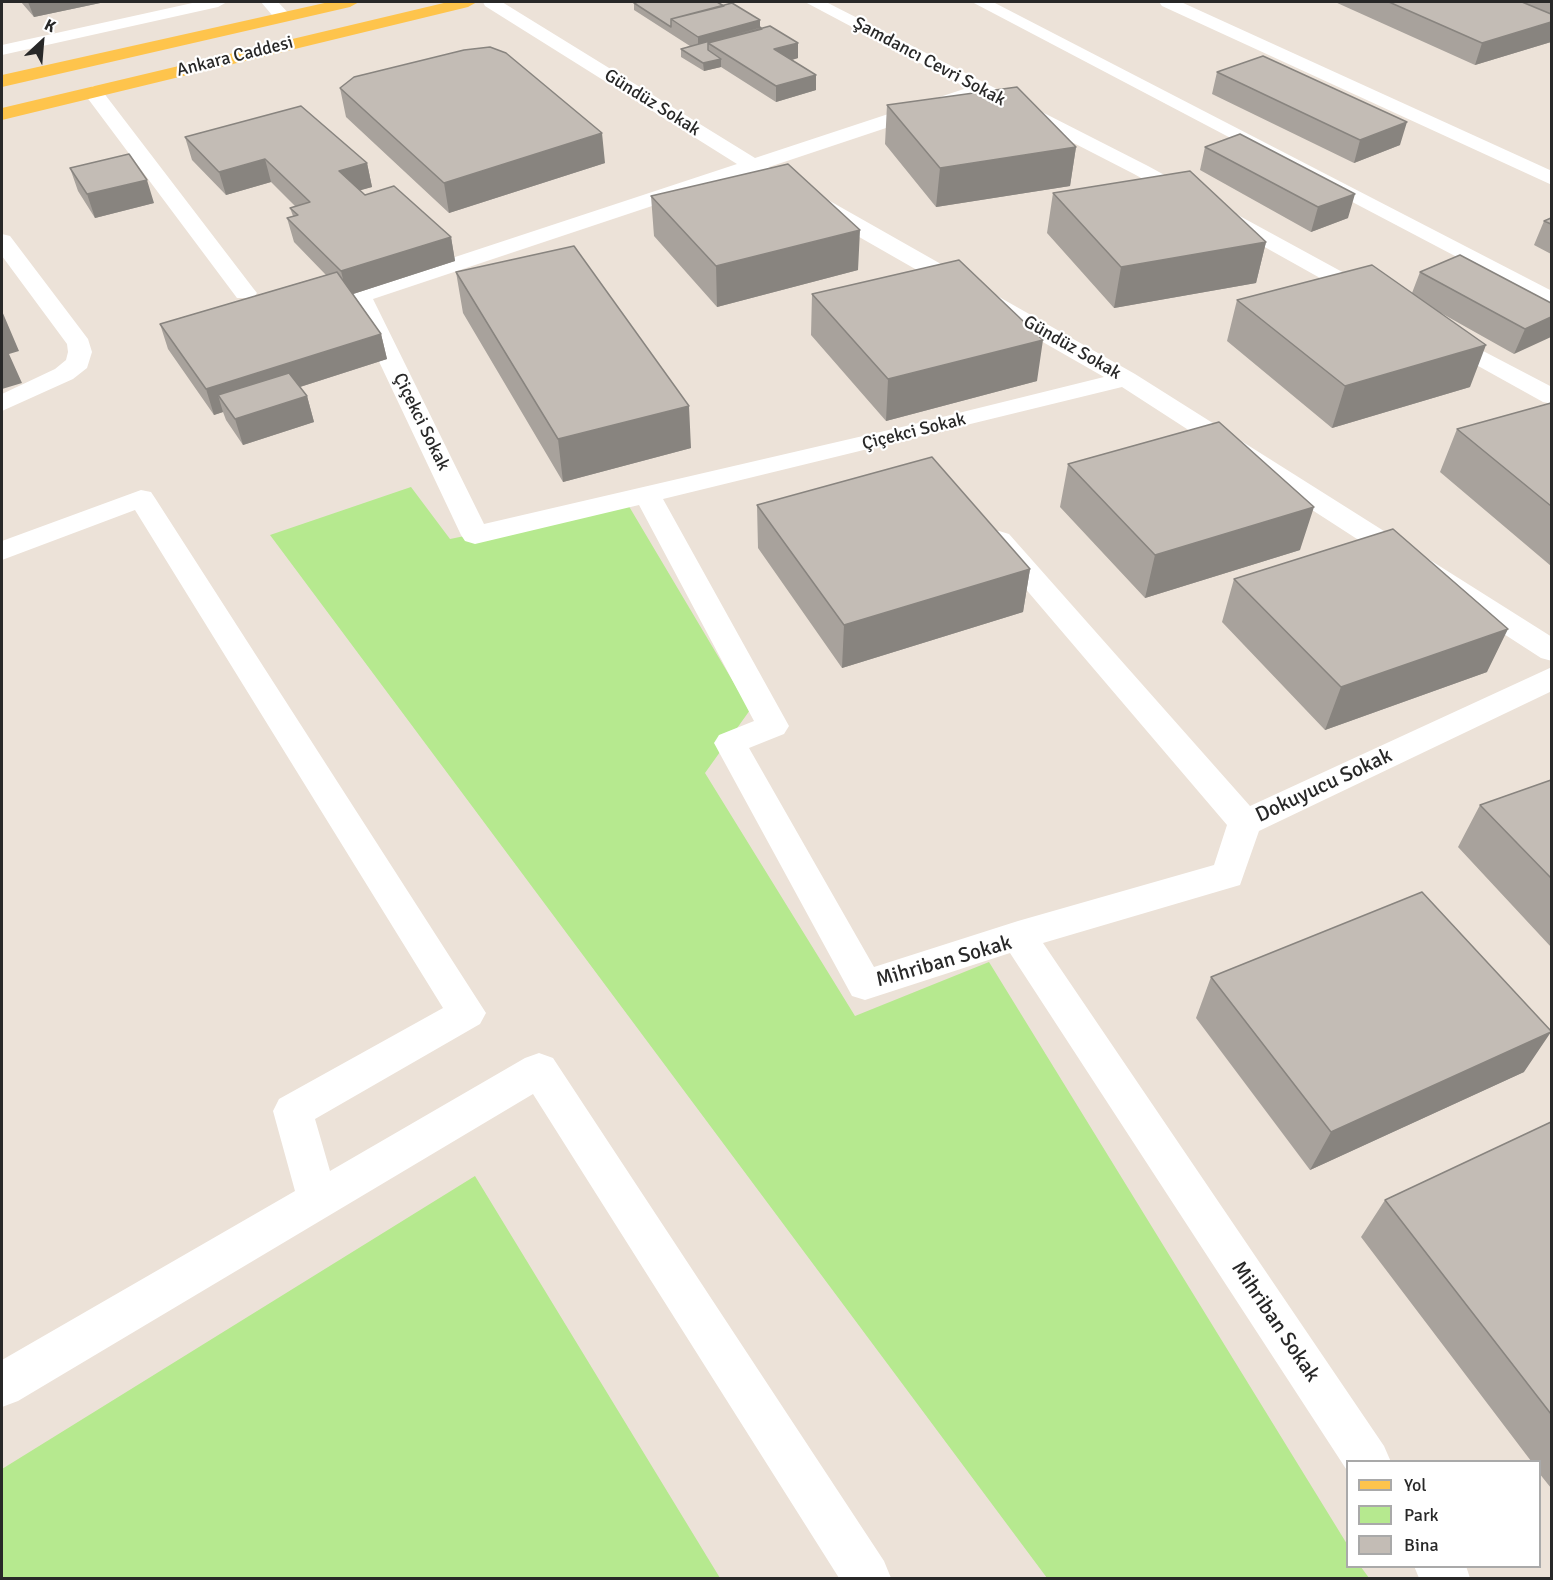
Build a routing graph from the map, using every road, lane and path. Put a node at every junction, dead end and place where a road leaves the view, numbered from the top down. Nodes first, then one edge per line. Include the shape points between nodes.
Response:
1 (218, 2) edge
2 (269, 2) edge
3 (350, 2) edge
4 (468, 2) edge
5 (492, 2) edge
6 (814, 2) edge
7 (981, 2) edge
8 (1168, 2) edge
9 (283, 17) junction
10 (2, 30) edge
11 (8, 49) edge
12 (2, 81) edge
13 (981, 90) junction
14 (93, 92) junction
15 (2, 114) edge
16 (755, 167) junction
17 (1551, 178) edge
18 (2, 241) edge
19 (245, 293) dead end
20 (1551, 300) edge
21 (1387, 306) edge
22 (1428, 329) edge
23 (1126, 379) junction
24 (1551, 397) edge
25 (2, 403) edge
26 (907, 434) junction
27 (931, 461) edge
28 (646, 493) junction
29 (978, 516) edge
30 (2, 551) edge
31 (1551, 651) edge
32 (1551, 678) edge
33 (1245, 823) junction
34 (1018, 936) junction
35 (318, 1200) junction
36 (2, 1385) edge
37 (1367, 1460) edge
38 (867, 1578) edge

1 - 11 street
2 - 9 street
3 - 9 main road, Ankara Caddesi
4 - 14 main road, Ankara Caddesi
5 - 16 street, Gündüz Sokak
6 - 13 street, Şamdancı Cevri Sokak
7 - 20 street
8 - 17 street
9 - 12 main road, Ankara Caddesi
10 - 11 street
13 - 16 street, Çiçekci Sokak
13 - 21 street, Şamdancı Cevri Sokak via 1142,170
14 - 15 main road, Ankara Caddesi
14 - 19 street
16 - 23 street, Gündüz Sokak
16 - 28 street, Çiçekci Sokak via 360,297 475,535
18 - 25 street via 80,344 78,363 64,374
22 - 24 street
23 - 26 street, Çiçekci Sokak
23 - 31 street, Gündüz Sokak
26 - 27 street
26 - 28 street, Çiçekci Sokak
28 - 34 street, Mihriban Sokak via 773,726 730,743 865,985
29 - 33 street
30 - 35 street via 141,498 467,1013 293,1111
32 - 33 street, Dokuyucu Sokak
33 - 34 street, Dokuyucu Sokak via 1228,875
34 - 37 street, Mihriban Sokak
35 - 36 street
35 - 38 street via 539,1070

